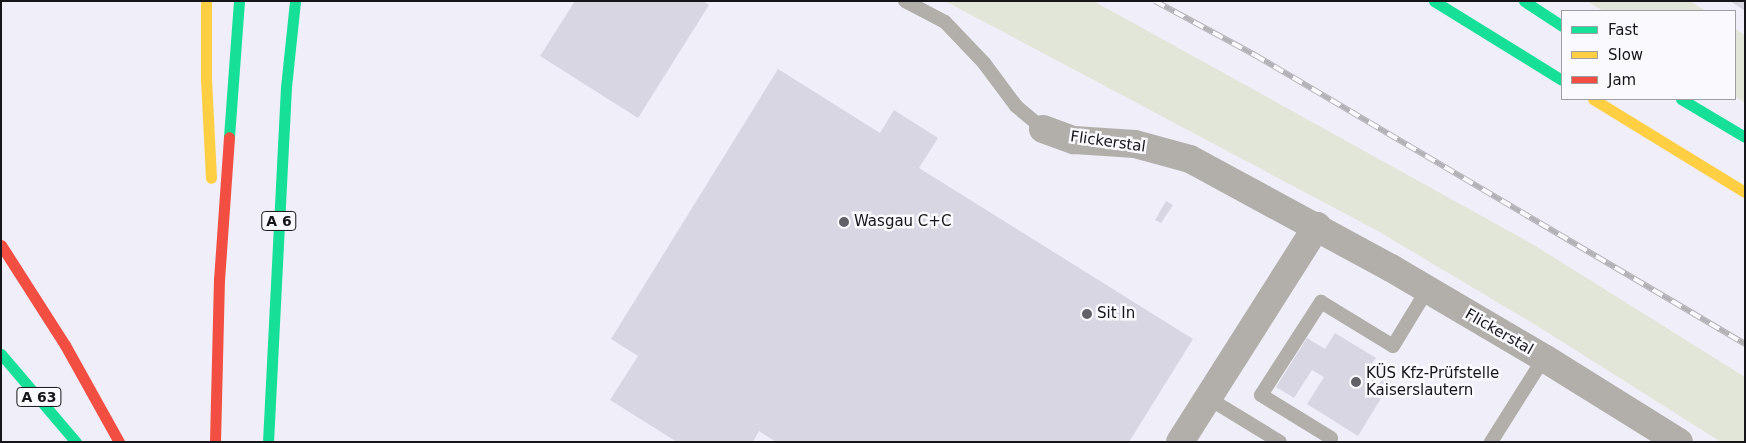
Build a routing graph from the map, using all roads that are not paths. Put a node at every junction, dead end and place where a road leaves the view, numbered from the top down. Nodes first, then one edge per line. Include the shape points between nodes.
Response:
1 (206, 1) edge
2 (239, 1) edge
3 (294, 1) edge
4 (905, 1) edge
5 (1434, 1) edge
6 (1524, 1) edge
7 (1561, 25) edge
8 (1561, 79) edge
9 (1595, 100) edge
10 (1683, 100) edge
11 (1043, 129) joint
12 (1745, 137) edge
13 (1745, 192) edge
14 (1317, 226) junction
15 (1, 245) edge
16 (219, 280) junction
17 (1427, 290) junction
18 (1, 354) edge
19 (1544, 358) junction
20 (1208, 398) junction
21 (76, 442) edge
22 (119, 442) edge
23 (215, 442) edge
24 (268, 442) edge
25 (1180, 442) edge
26 (1280, 442) edge
27 (1329, 442) edge
28 (1491, 442) edge
29 (1679, 442) edge

1 - 16 main road via 206,79
2 - 16 main road
3 - 24 main road, A 6 via 286,87
4 - 11 lane, Flickerstal via 945,22 984,64 1016,106
5 - 8 main road
6 - 7 main road
9 - 13 main road
10 - 12 main road
11 - 14 street, Flickerstal via 1074,140 1135,144 1190,159
14 - 17 street, Flickerstal
14 - 20 street
15 - 22 main road via 65,346
16 - 23 main road
17 - 19 street, Flickerstal
17 - 27 lane via 1393,346 1321,302 1261,395 1331,438
18 - 21 main road, A 63
19 - 28 lane
19 - 29 street, Flickerstal
20 - 25 street
20 - 26 lane

